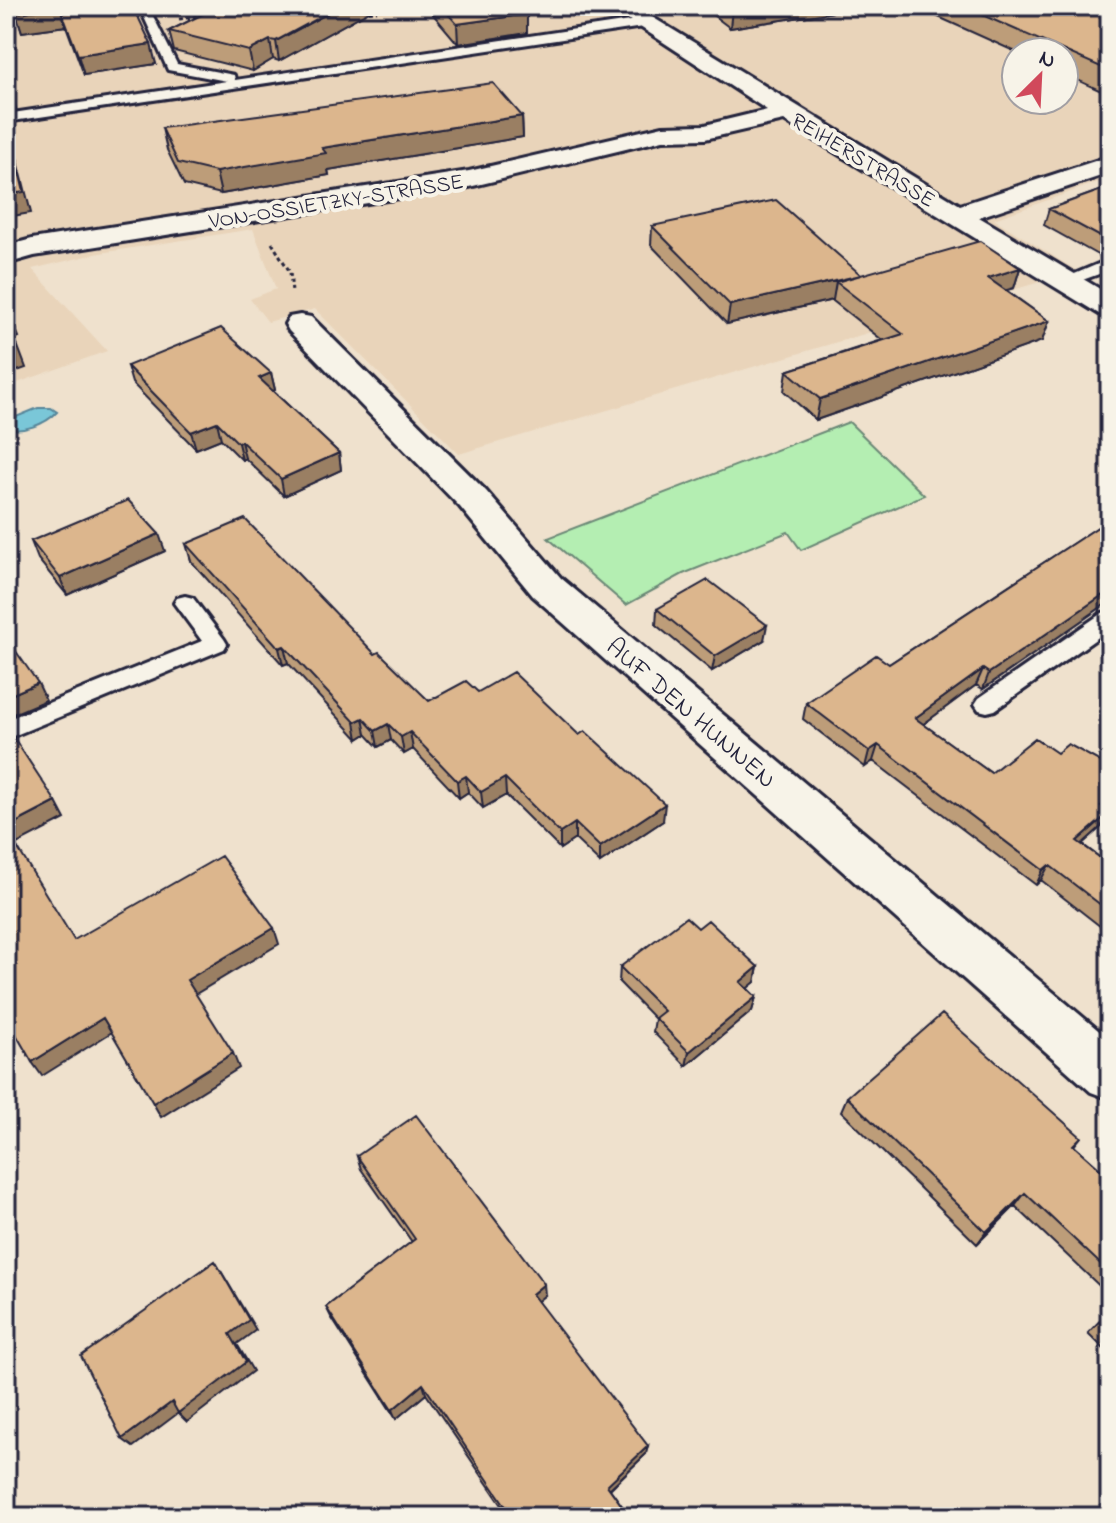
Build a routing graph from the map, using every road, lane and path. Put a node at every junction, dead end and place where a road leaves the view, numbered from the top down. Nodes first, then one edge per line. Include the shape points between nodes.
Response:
1 (619, 6) edge
2 (143, 8) edge
3 (377, 11) dead end
4 (363, 13) dead end
5 (211, 15) edge
6 (151, 22) junction
7 (643, 23) junction
8 (248, 81) junction
9 (776, 106) junction
10 (6, 118) edge
11 (1110, 164) edge
12 (252, 213) junction
13 (958, 215) junction
14 (6, 255) edge
15 (1110, 264) edge
16 (1066, 281) junction
17 (1110, 308) edge
18 (300, 324) joint
19 (185, 603) dead end
20 (1110, 618) edge
21 (987, 704) dead end
22 (6, 730) edge
23 (1110, 1074) edge

1 - 7 street, REIHERSTRASSE
2 - 6 lane
3 - 4 path
5 - 6 path
6 - 8 lane via 172,67
7 - 8 lane
7 - 9 street, REIHERSTRASSE
8 - 10 lane
9 - 12 street, VON-OSSIETZKY-STRASSE via 705,132 663,133 469,179
9 - 13 street, REIHERSTRASSE
11 - 13 street
12 - 14 street, VON-OSSIETZKY-STRASSE
12 - 18 path via 290,272
13 - 16 street, REIHERSTRASSE
15 - 16 lane
16 - 17 street, REIHERSTRASSE
18 - 23 street, AUF DEN HUNNEN via 473,499 547,587
19 - 22 lane via 216,644
20 - 21 lane

